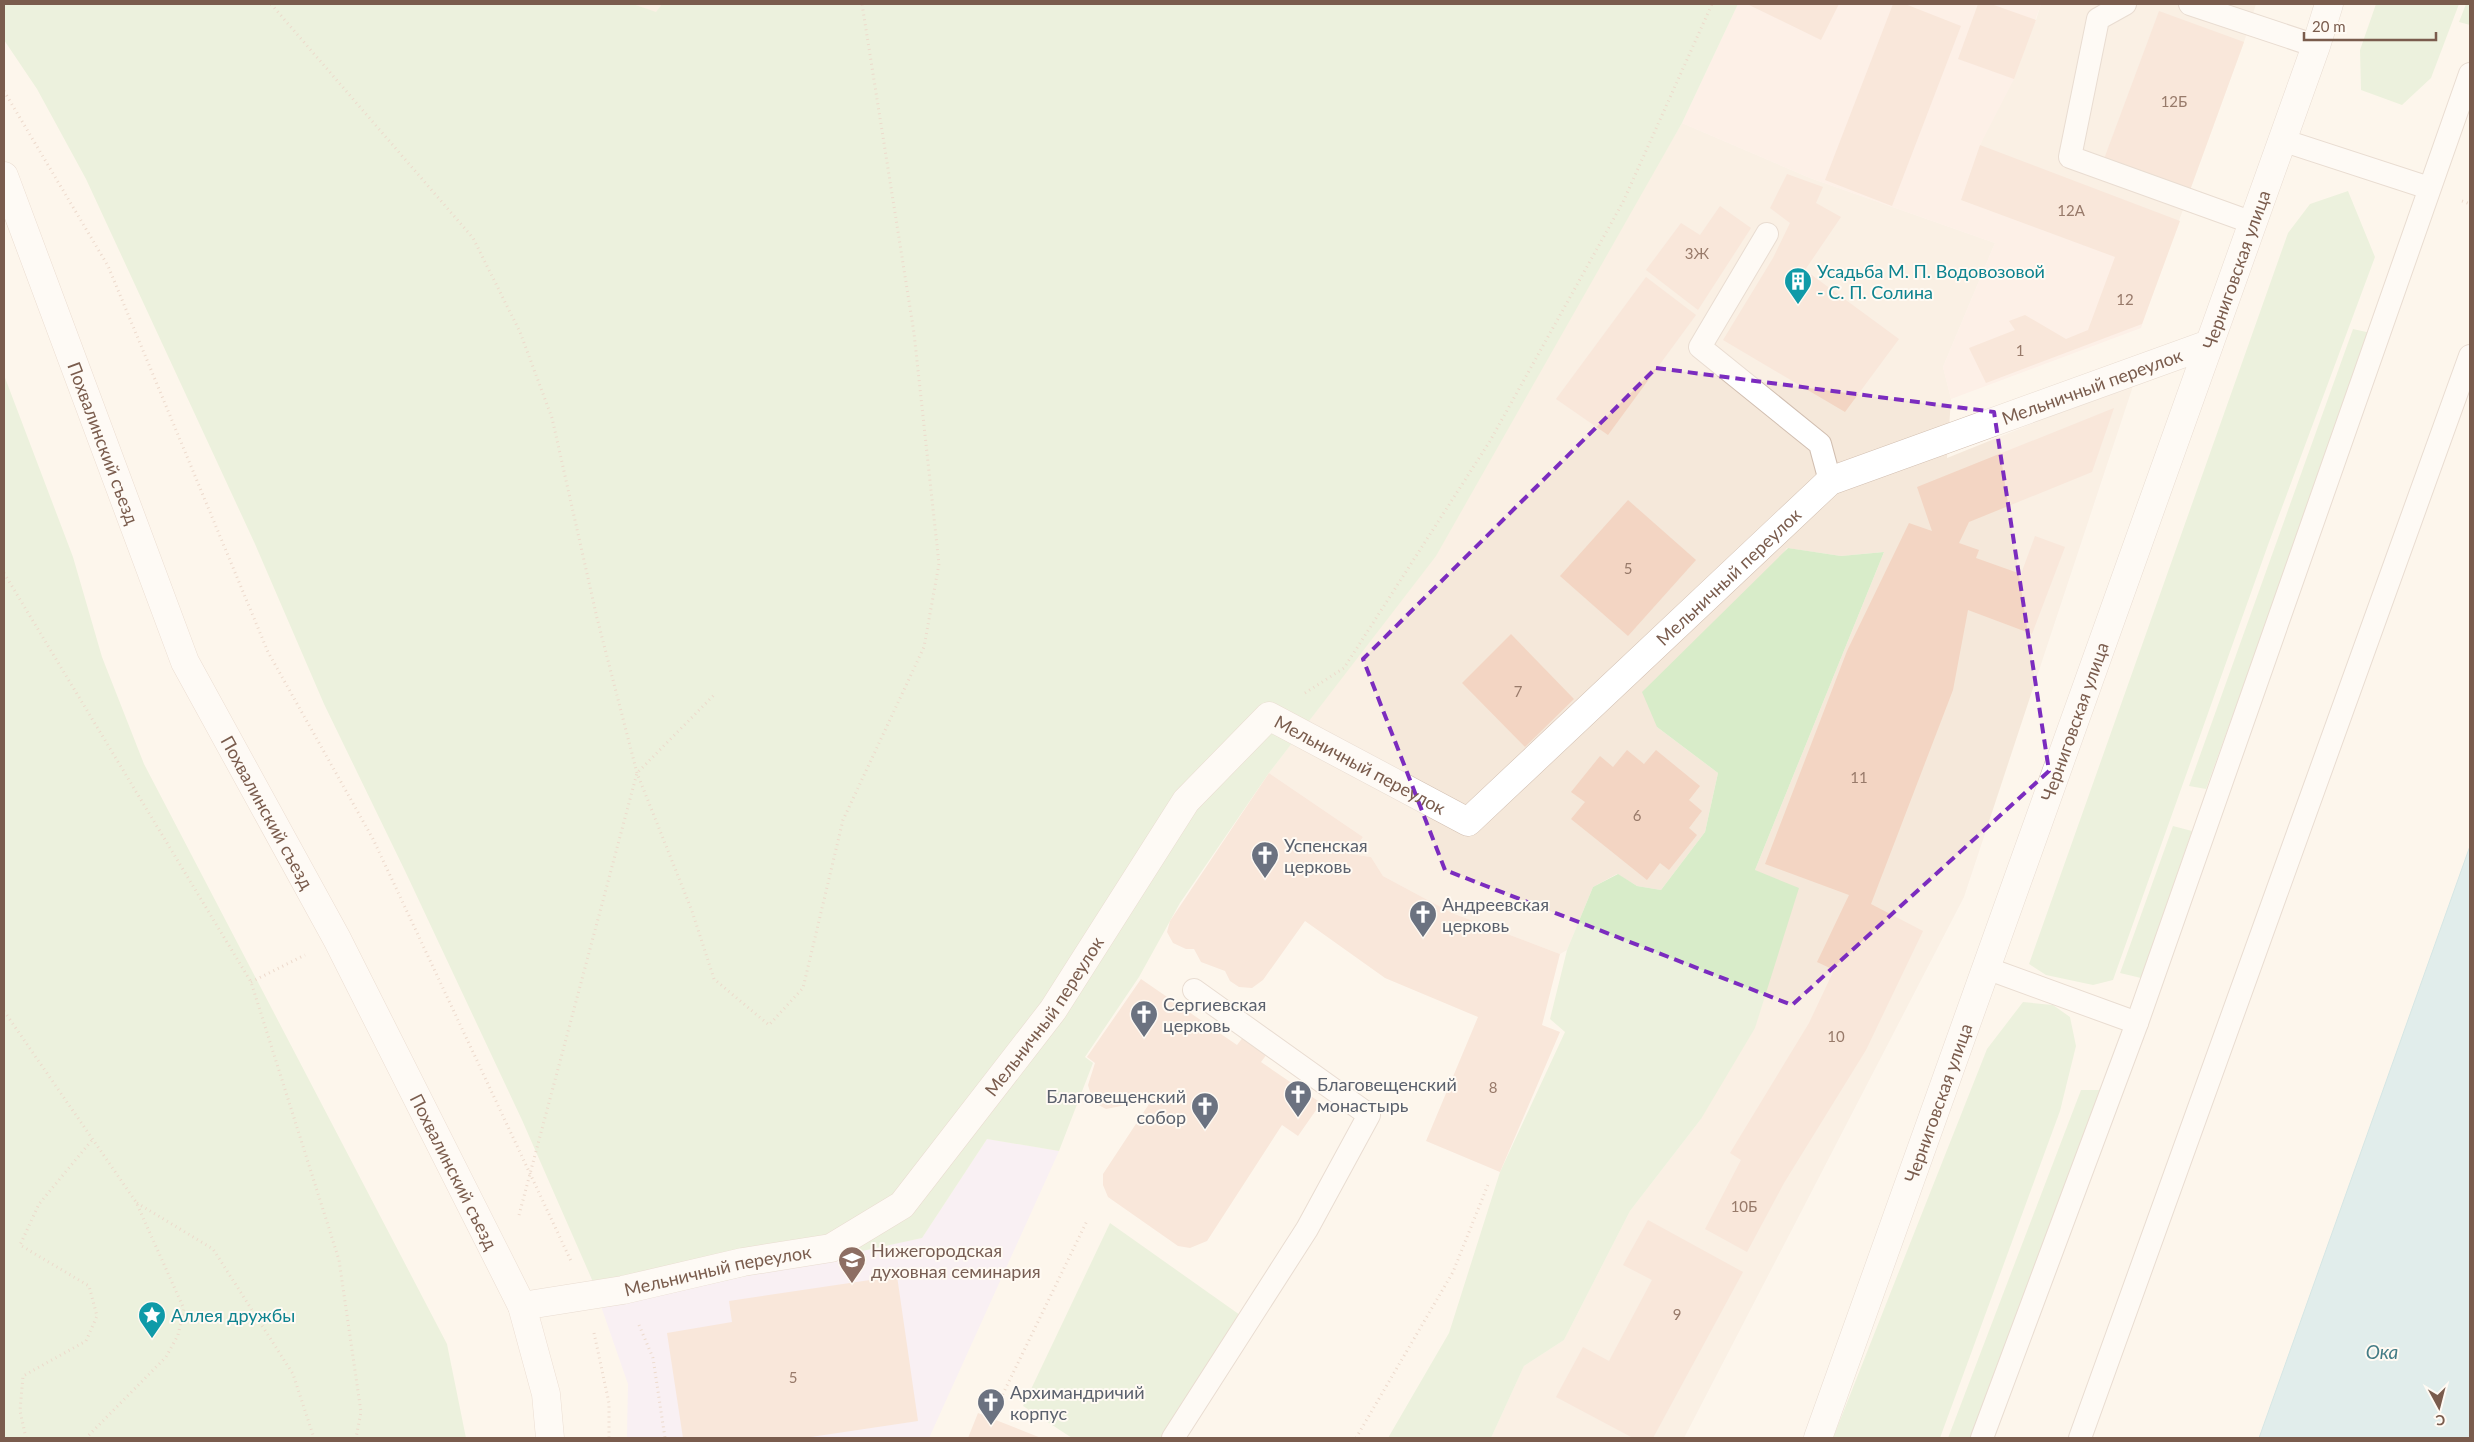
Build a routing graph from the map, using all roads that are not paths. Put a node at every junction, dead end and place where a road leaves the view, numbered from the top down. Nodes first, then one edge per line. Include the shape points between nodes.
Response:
1 (2125, 4) edge
2 (2190, 4) edge
3 (2329, 4) edge
4 (2316, 46) junction
5 (2470, 74) edge
6 (2282, 140) junction
7 (4, 176) edge
8 (2429, 188) junction
9 (2253, 223) junction
10 (1767, 234) dead end
11 (2209, 344) junction
12 (2470, 356) edge
13 (1830, 481) junction
14 (1986, 968) junction
15 (1194, 990) dead end
16 (2137, 1023) junction
17 (522, 1306) junction
18 (550, 1438) edge
19 (1173, 1438) edge
20 (1818, 1438) edge
21 (1982, 1438) edge
22 (2080, 1438) edge

1 - 9 lane via 2098,19 2070,157
2 - 4 lane
3 - 4 street, Черниговская улица
4 - 6 street, Черниговская улица
5 - 8 lane
6 - 8 lane
6 - 9 street, Черниговская улица
7 - 17 street, Похвалинский съезд via 185,662 337,939
8 - 16 lane
9 - 11 street, Черниговская улица
10 - 13 lane via 1700,347 1820,444
11 - 13 street, Мельничный переулок
11 - 14 street, Черниговская улица
12 - 22 lane
13 - 17 street, Мельничный переулок via 1468,822 1269,716 1186,801 1053,1010 902,1205 831,1248 743,1262 623,1290
14 - 16 lane
14 - 20 street, Черниговская улица
15 - 19 lane via 1369,1115 1307,1229
16 - 21 lane
17 - 18 street, Похвалинский съезд via 546,1394

